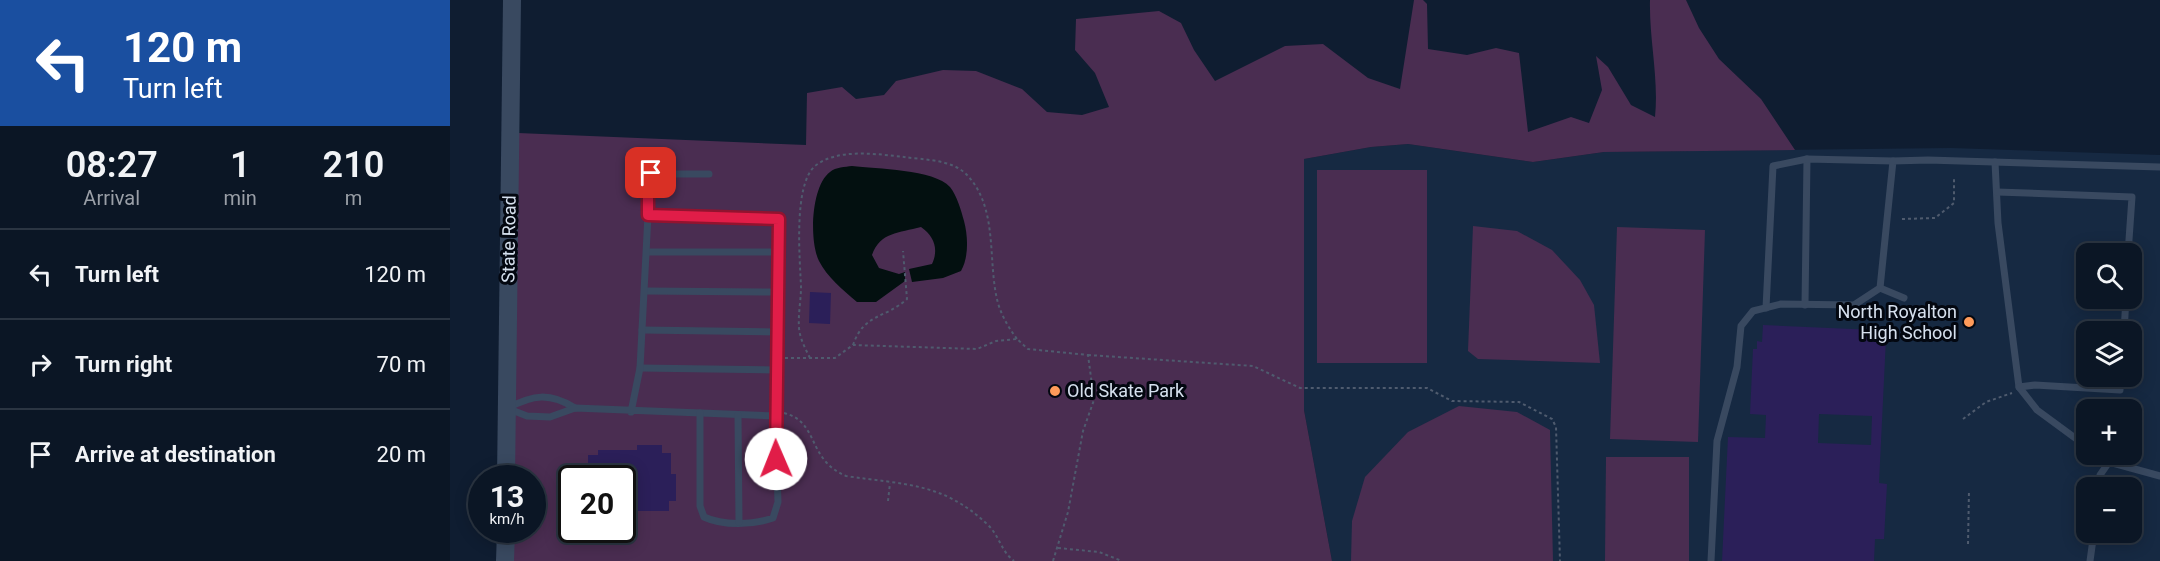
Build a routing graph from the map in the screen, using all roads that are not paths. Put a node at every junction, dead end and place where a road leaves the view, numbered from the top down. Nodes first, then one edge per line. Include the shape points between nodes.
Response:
1 (512, 0) edge
2 (1807, 159) junction
3 (1893, 161) junction
4 (1995, 162) junction
5 (2160, 167) edge
6 (709, 174) dead end
7 (1997, 192) junction
8 (648, 215) junction
9 (2129, 243) edge
10 (647, 252) junction
11 (779, 252) junction
12 (1880, 288) junction
13 (645, 291) junction
14 (778, 292) junction
15 (1904, 298) dead end
16 (1805, 305) junction
17 (1766, 308) junction
18 (642, 330) junction
19 (777, 332) junction
20 (640, 368) junction
21 (776, 370) junction
22 (2019, 387) junction
23 (2120, 387) edge
24 (507, 408) junction
25 (575, 408) junction
26 (631, 412) junction
27 (700, 413) junction
28 (738, 414) junction
29 (775, 416) junction
30 (2076, 439) edge
31 (506, 465) edge
32 (2120, 465) edge
33 (2160, 476) edge
34 (739, 522) junction
35 (506, 543) edge
36 (2092, 543) edge
37 (505, 561) edge
38 (1711, 561) edge
39 (2090, 561) edge

1 - 24 main road, State Road
2 - 3 lane
2 - 16 lane
2 - 17 lane via 1773,166
3 - 4 lane
3 - 12 lane
4 - 5 lane
4 - 7 lane
6 - 8 lane via 649,174
7 - 9 lane via 2132,197
7 - 22 lane
8 - 10 lane
8 - 11 lane via 777,218
10 - 11 lane
10 - 13 lane
11 - 14 lane
12 - 15 lane
12 - 16 lane via 1854,305
13 - 14 lane
13 - 18 lane
14 - 19 lane
16 - 17 lane
17 - 38 lane via 1753,311 1741,326 1737,367 1717,441
18 - 19 lane
18 - 20 lane
19 - 21 lane
20 - 21 lane
20 - 26 lane
21 - 29 lane
22 - 23 lane
22 - 30 lane via 2037,410
24 - 25 lane via 527,416 550,417
24 - 25 lane via 530,397 559,398
24 - 31 main road, State Road
25 - 26 lane
26 - 27 lane
27 - 28 lane
27 - 34 lane via 700,506 704,517 714,522
28 - 29 lane
28 - 34 lane
29 - 34 lane via 777,502 773,518
32 - 33 lane
35 - 37 main road
36 - 39 lane

